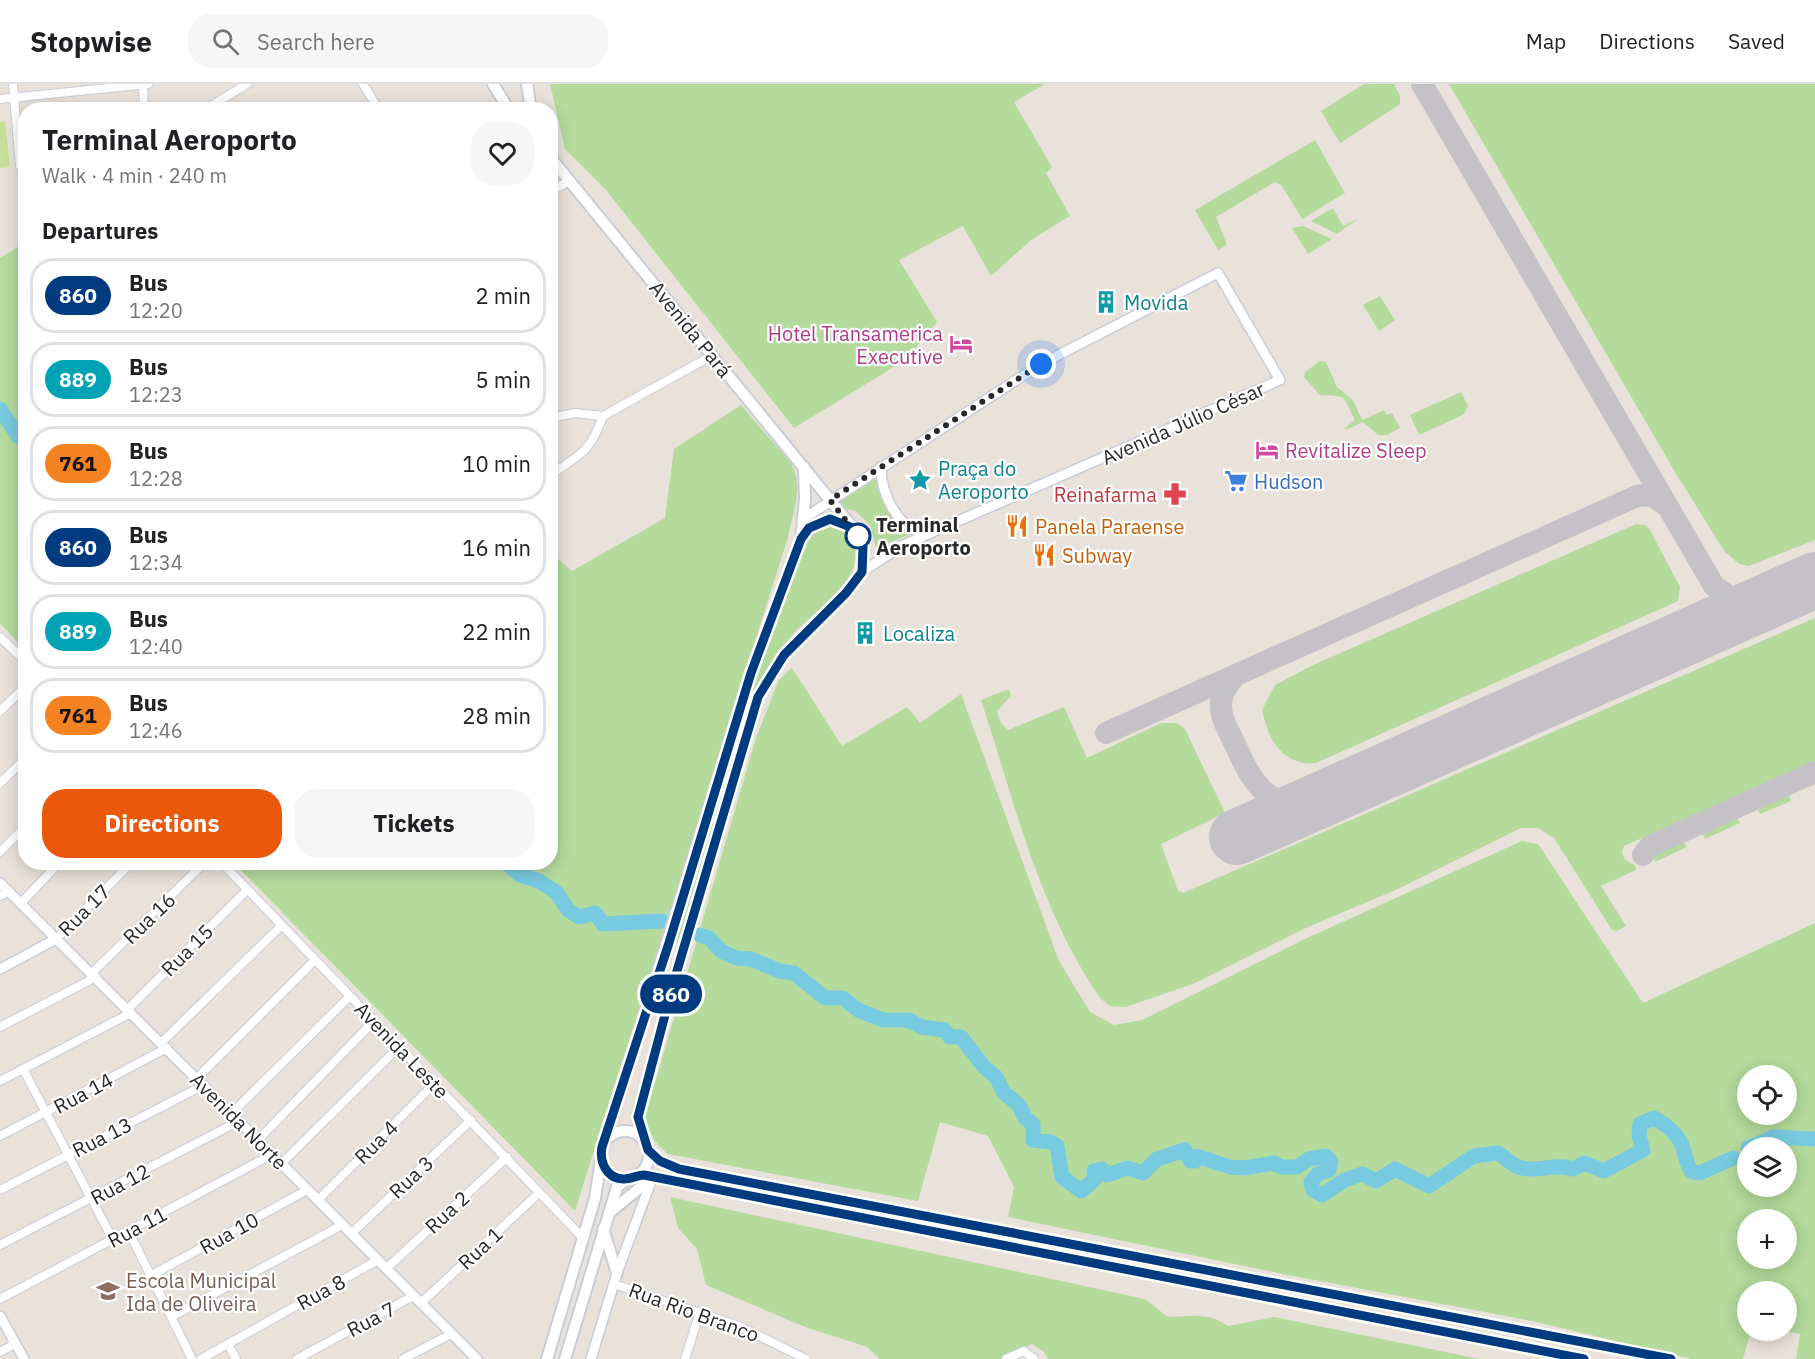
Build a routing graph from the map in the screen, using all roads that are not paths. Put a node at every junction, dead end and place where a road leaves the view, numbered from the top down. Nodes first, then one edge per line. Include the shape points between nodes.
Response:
1 (12, 84) edge
2 (143, 84) edge
3 (148, 84) edge
4 (247, 84) edge
5 (363, 84) edge
6 (493, 84) edge
7 (527, 84) edge
8 (14, 98) junction
9 (0, 99) edge
10 (144, 102) edge
11 (217, 102) edge
12 (374, 102) edge
13 (504, 102) edge
14 (530, 102) edge
15 (18, 130) edge
16 (558, 168) edge
17 (569, 182) junction
18 (558, 188) edge
19 (713, 355) junction
20 (558, 416) edge
21 (603, 416) junction
22 (804, 467) junction
23 (881, 467) junction
24 (558, 469) edge
25 (830, 500) junction
26 (802, 519) junction
27 (853, 528) junction
28 (928, 534) junction
29 (801, 539) junction
30 (862, 572) junction
31 (1, 641) edge
32 (18, 655) edge
33 (18, 694) edge
34 (0, 711) edge
35 (18, 766) edge
36 (0, 783) edge
37 (18, 834) edge
38 (0, 852) edge
39 (52, 870) edge
40 (124, 870) edge
41 (197, 870) edge
42 (228, 870) edge
43 (0, 883) edge
44 (247, 890) junction
45 (4, 894) edge
46 (21, 903) junction
47 (281, 926) junction
48 (56, 939) junction
49 (315, 960) junction
50 (0, 969) edge
51 (94, 975) junction
52 (349, 997) junction
53 (129, 1012) junction
54 (373, 1022) junction
55 (0, 1027) edge
56 (164, 1046) junction
57 (398, 1048) junction
58 (23, 1069) junction
59 (0, 1081) edge
60 (200, 1082) junction
61 (434, 1084) junction
62 (46, 1113) junction
63 (236, 1117) junction
64 (471, 1120) junction
65 (0, 1136) edge
66 (258, 1140) junction
67 (605, 1141) junction
68 (647, 1147) junction
69 (68, 1154) junction
70 (273, 1154) junction
71 (507, 1157) junction
72 (602, 1160) junction
73 (282, 1163) junction
74 (639, 1174) junction
75 (653, 1177) junction
76 (627, 1179) junction
77 (0, 1190) edge
78 (307, 1190) junction
79 (539, 1193) junction
80 (91, 1199) junction
81 (318, 1200) junction
82 (609, 1213) junction
83 (342, 1225) junction
84 (603, 1229) junction
85 (129, 1232) junction
86 (352, 1233) junction
87 (583, 1238) junction
88 (113, 1240) junction
89 (0, 1245) edge
90 (378, 1260) junction
91 (387, 1268) junction
92 (150, 1276) junction
93 (616, 1278) junction
94 (0, 1299) edge
95 (417, 1299) junction
96 (700, 1312) junction
97 (0, 1316) edge
98 (171, 1317) junction
99 (451, 1334) junction
100 (15, 1344) junction
101 (228, 1344) junction
102 (0, 1352) edge
103 (795, 1354) junction
104 (24, 1359) edge
105 (192, 1359) edge
106 (201, 1359) edge
107 (236, 1359) edge
108 (297, 1359) edge
109 (403, 1359) edge
110 (477, 1359) edge
111 (547, 1359) edge
112 (565, 1359) edge
113 (591, 1359) edge
114 (685, 1359) edge
115 (786, 1359) edge
116 (806, 1359) edge
117 (1006, 1359) edge
118 (1034, 1359) edge
119 (1584, 1359) edge
120 (1671, 1359) edge

1 - 8 street
2 - 3 street
2 - 8 street
2 - 10 street
4 - 11 street
5 - 12 street
6 - 13 main road
7 - 14 main road
8 - 9 street
8 - 15 street
16 - 17 main road, Avenida Pará
17 - 18 street
17 - 19 main road, Avenida Pará
19 - 21 street
19 - 22 main road, Avenida Pará
20 - 21 street via 575,413
21 - 24 street via 588,448
22 - 25 main road, Avenida Pará
22 - 26 main road
23 - 25 street, Avenida Júlio César
23 - 28 street via 882,489 890,504 907,526
23 - 28 street, Avenida Júlio César via 1041,364 1218,273 1280,380
25 - 26 street, Avenida Júlio César
25 - 27 main road
26 - 29 main road
27 - 29 main road via 830,519 809,528
27 - 30 main road via 863,547
28 - 30 street, Avenida Júlio César via 884,555
29 - 67 main road via 751,673
30 - 68 main road, Avenida Júlio César via 784,655 758,697 638,1117
31 - 32 street
33 - 34 street
35 - 36 street
37 - 38 street
39 - 46 street
40 - 48 street, Rua 17
41 - 51 street, Rua 16
42 - 44 street, Avenida Leste
43 - 45 street, Avenida Norte
44 - 47 street, Avenida Leste
44 - 53 street, Rua 15
45 - 46 street, Avenida Norte
46 - 48 street, Avenida Norte
47 - 49 street, Avenida Leste
47 - 56 street, Rua 14
48 - 50 street, Rua 17
48 - 51 street, Avenida Norte
49 - 52 street, Avenida Leste
49 - 60 street, Rua 13
51 - 53 street, Avenida Norte
51 - 55 street, Rua 16
52 - 54 street, Avenida Leste
52 - 63 street, Rua 12
53 - 56 street, Avenida Norte
53 - 58 street, Rua 15
54 - 57 street, Avenida Leste
54 - 66 street
56 - 60 street, Avenida Norte
56 - 62 street, Rua 14
57 - 61 street, Avenida Leste
57 - 73 street
58 - 59 street, Rua 15
58 - 62 street
60 - 63 street, Avenida Norte
60 - 69 street, Rua 13
61 - 64 street, Avenida Leste
61 - 81 street, Rua 4
62 - 65 street, Rua 14
62 - 69 street
63 - 66 street, Avenida Norte
63 - 80 street, Rua 12
64 - 71 street, Avenida Leste
64 - 86 street, Rua 3
66 - 70 street, Avenida Norte
67 - 68 main road via 616,1133 630,1132
67 - 72 main road
68 - 74 main road via 647,1164
68 - 120 street via 660,1161 679,1169
69 - 77 street, Rua 13
69 - 80 street
70 - 73 street, Avenida Norte
70 - 85 street, Rua 11
71 - 79 street, Avenida Leste
71 - 91 street, Rua 2
72 - 76 main road via 614,1176
72 - 87 main road
73 - 78 street, Avenida Norte
74 - 75 street
74 - 76 main road
75 - 82 main road
75 - 93 street
75 - 119 street
76 - 82 main road via 617,1187
78 - 81 street, Avenida Norte
78 - 92 street, Rua 10
79 - 87 street, Avenida Leste
79 - 95 street, Rua 1
80 - 88 street
80 - 89 street, Rua 12
81 - 83 street, Avenida Norte
82 - 84 main road
83 - 86 street, Avenida Norte
83 - 98 street
84 - 93 main road
84 - 112 main road
85 - 88 street, Rua 11
85 - 92 street
86 - 90 street, Avenida Norte
87 - 111 main road
88 - 94 street, Rua 11
90 - 91 street, Avenida Norte
90 - 101 street, Rua 8
91 - 95 street, Avenida Norte
92 - 98 street
93 - 96 street, Rua Rio Branco
93 - 113 street
95 - 99 street, Avenida Norte
95 - 108 street, Rua 7
96 - 103 street, Rua Rio Branco via 772,1340
96 - 114 street
97 - 100 street
98 - 105 street
99 - 109 street
99 - 110 street, Avenida Norte
100 - 102 street
100 - 104 street
101 - 106 street, Rua 8
101 - 107 street
103 - 115 street
103 - 116 street, Rua Rio Branco
117 - 118 street via 1024,1351

